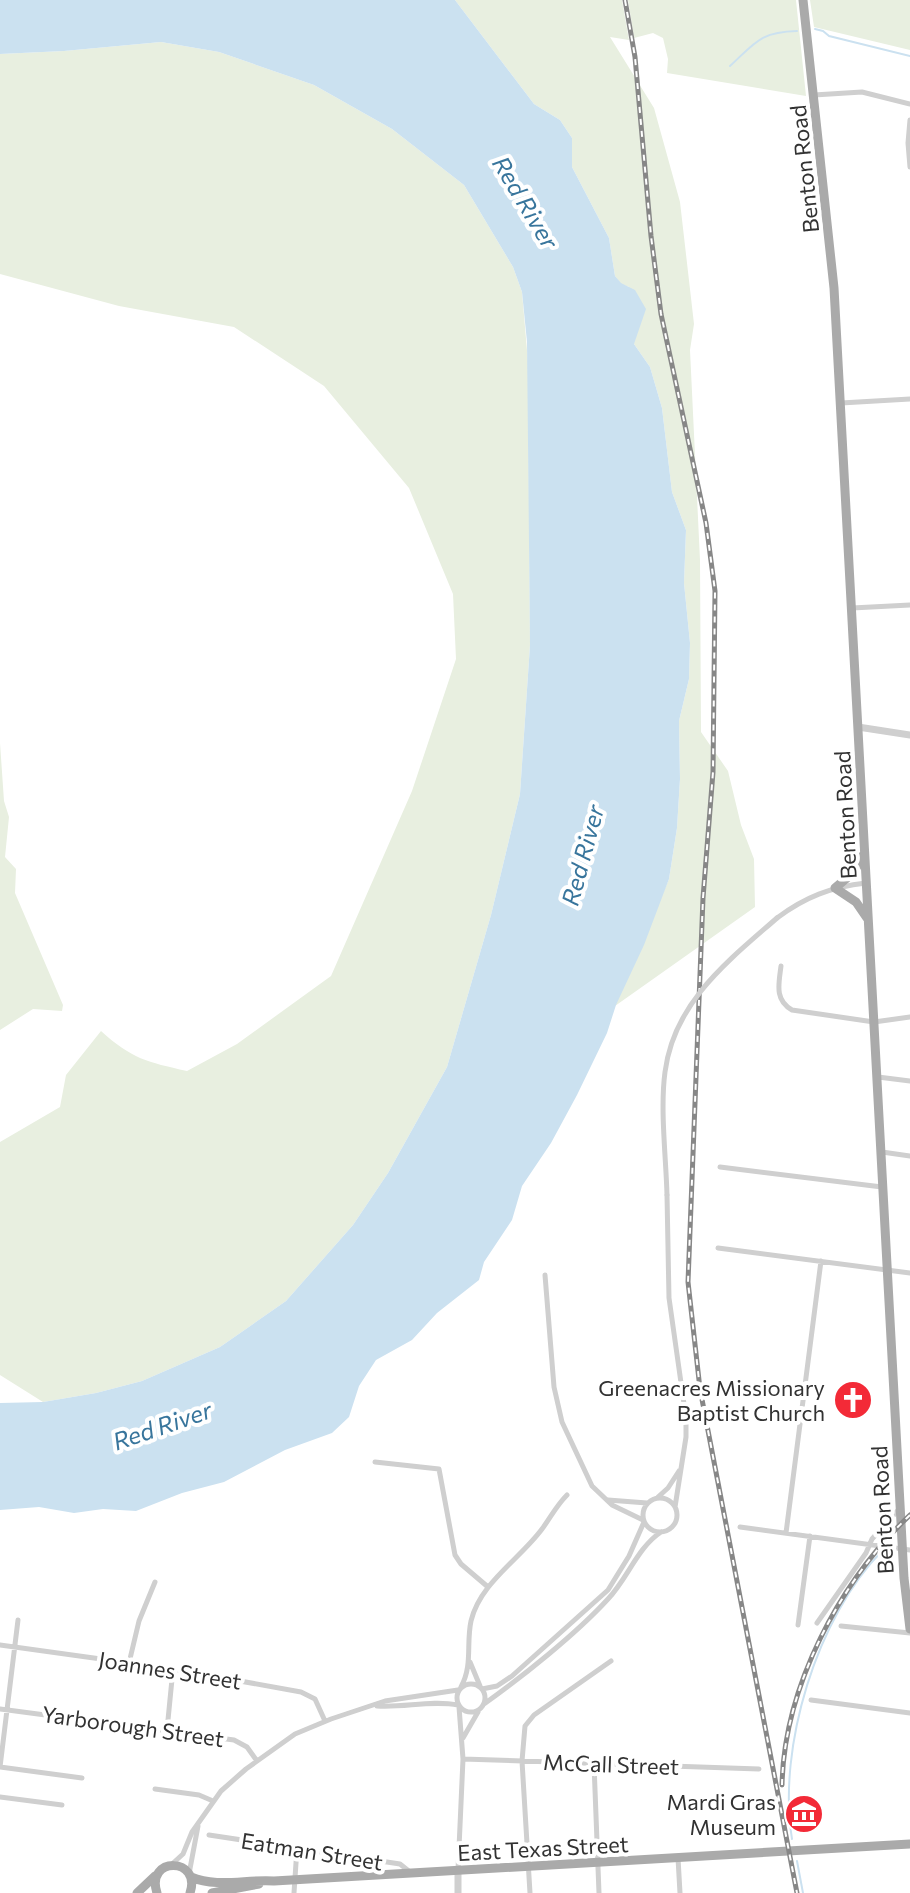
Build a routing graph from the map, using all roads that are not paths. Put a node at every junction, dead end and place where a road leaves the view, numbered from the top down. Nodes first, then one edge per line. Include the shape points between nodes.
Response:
1 (803, 0) edge
2 (814, 95) junction
3 (910, 104) edge
4 (910, 120) edge
5 (910, 167) edge
6 (910, 399) edge
7 (841, 403) junction
8 (910, 605) edge
9 (851, 608) junction
10 (858, 727) junction
11 (910, 735) edge
12 (865, 851) junction
13 (867, 883) junction
14 (835, 888) junction
15 (869, 921) junction
16 (781, 966) dead end
17 (910, 1017) edge
18 (874, 1022) junction
19 (877, 1077) junction
20 (910, 1081) edge
21 (881, 1152) junction
22 (910, 1156) edge
23 (720, 1167) dead end
24 (883, 1187) junction
25 (718, 1248) dead end
26 (821, 1261) junction
27 (887, 1271) junction
28 (910, 1273) edge
29 (545, 1275) dead end
30 (375, 1462) dead end
31 (680, 1470) junction
32 (567, 1495) dead end
33 (657, 1498) junction
34 (607, 1500) junction
35 (647, 1503) junction
36 (675, 1507) junction
37 (900, 1508) junction
38 (644, 1521) junction
39 (740, 1527) dead end
40 (661, 1532) junction
41 (786, 1533) junction
42 (810, 1536) junction
43 (869, 1544) junction
44 (906, 1549) edge
45 (155, 1582) dead end
46 (488, 1587) junction
47 (18, 1620) dead end
48 (817, 1623) dead end
49 (798, 1625) dead end
50 (841, 1626) dead end
51 (910, 1631) edge
52 (0, 1645) edge
53 (14, 1647) junction
54 (611, 1661) dead end
55 (470, 1662) junction
56 (129, 1663) junction
57 (173, 1669) junction
58 (460, 1689) junction
59 (481, 1689) junction
60 (811, 1700) dead end
61 (376, 1705) junction
62 (458, 1706) junction
63 (482, 1706) junction
64 (4, 1709) edge
65 (910, 1713) edge
66 (325, 1721) junction
67 (167, 1730) junction
68 (462, 1739) junction
69 (463, 1759) junction
70 (257, 1761) junction
71 (522, 1761) junction
72 (594, 1764) junction
73 (0, 1767) edge
74 (759, 1769) dead end
75 (82, 1778) dead end
76 (155, 1789) dead end
77 (0, 1797) edge
78 (213, 1801) junction
79 (62, 1805) dead end
80 (199, 1825) junction
81 (209, 1835) dead end
82 (910, 1844) edge
83 (297, 1848) junction
84 (678, 1858) junction
85 (597, 1862) junction
86 (171, 1866) junction
87 (529, 1866) junction
88 (458, 1871) junction
89 (158, 1874) junction
90 (410, 1874) junction
91 (190, 1875) junction
92 (295, 1880) junction
93 (274, 1881) junction
94 (137, 1893) edge
95 (157, 1893) edge
96 (190, 1893) edge
97 (212, 1893) edge
98 (294, 1893) edge
99 (458, 1893) edge
100 (530, 1893) edge
101 (599, 1893) edge
102 (680, 1893) edge

1 - 2 main road, Benton Road
2 - 3 street via 862,92
2 - 7 main road, Benton Road
4 - 5 street
6 - 7 street
7 - 9 main road, Benton Road
8 - 9 street
9 - 10 main road, Benton Road
10 - 11 street
10 - 12 main road, Benton Road
12 - 13 main road, Benton Road
12 - 14 main road via 854,872
13 - 14 street
13 - 15 main road, Benton Road
14 - 15 main road via 856,902
14 - 31 street, bridge via 806,898 777,918 705,985 689,1005 667,1060 669,1298 686,1418
15 - 18 main road, Benton Road
16 - 18 street via 778,992 788,1009
17 - 18 street
18 - 19 main road, Benton Road
19 - 20 street
19 - 21 main road, Benton Road
21 - 22 street
21 - 24 main road, Benton Road
23 - 24 street
24 - 27 main road, Benton Road
25 - 26 street
26 - 27 street
26 - 41 street
27 - 28 street
27 - 37 main road, Benton Road
29 - 34 street via 562,1422 592,1486
30 - 46 street via 439,1469 455,1555
31 - 33 street
31 - 36 street
32 - 46 street
33 - 35 street
33 - 36 street via 668,1499
34 - 35 street
34 - 38 street
35 - 38 street
36 - 40 street via 675,1523
37 - 43 street
37 - 44 main road, Benton Road
38 - 40 street
38 - 59 street via 608,1590 512,1676
39 - 41 street
40 - 63 street via 643,1547 596,1612
41 - 42 street
42 - 43 street
42 - 49 street
43 - 44 street
43 - 48 street
44 - 51 main road, Benton Road
45 - 56 street
46 - 55 street via 471,1621
47 - 53 street
50 - 51 street
52 - 53 street, Joannes Street
53 - 56 street, Joannes Street
53 - 64 street
54 - 71 street via 530,1719
55 - 58 street
55 - 59 street
56 - 57 street, Joannes Street
57 - 66 street, Joannes Street via 301,1692 315,1699
57 - 67 street
58 - 59 street via 473,1684
58 - 61 street
58 - 62 street
59 - 63 street
60 - 65 street
61 - 62 street
61 - 66 street
62 - 63 street via 467,1712
62 - 68 street
63 - 68 street
64 - 67 street, Yarborough Street
64 - 73 street
66 - 70 street via 295,1734
67 - 70 street, Yarborough Street via 239,1741
68 - 69 street
69 - 71 street, McCall Street
69 - 88 street
70 - 78 street
71 - 72 street, McCall Street
71 - 87 street
72 - 74 street, McCall Street
72 - 85 street
73 - 75 street
76 - 78 street
77 - 79 street
78 - 80 street
80 - 86 street
80 - 91 street
81 - 83 street, Eatman Street
82 - 84 main road, East Texas Street
83 - 90 street, Eatman Street via 400,1864
83 - 92 street
84 - 85 main road, East Texas Street
84 - 102 street
85 - 87 main road, East Texas Street
85 - 101 street
86 - 89 main road
86 - 91 main road, East Texas Street
87 - 88 main road, East Texas Street
87 - 100 street
88 - 90 main road, East Texas Street
88 - 99 street
89 - 94 main road
89 - 95 main road
90 - 92 main road, East Texas Street
91 - 93 main road, East Texas Street via 212,1884
91 - 96 main road
92 - 93 main road, East Texas Street
92 - 98 street
93 - 97 main road, East Texas Street

